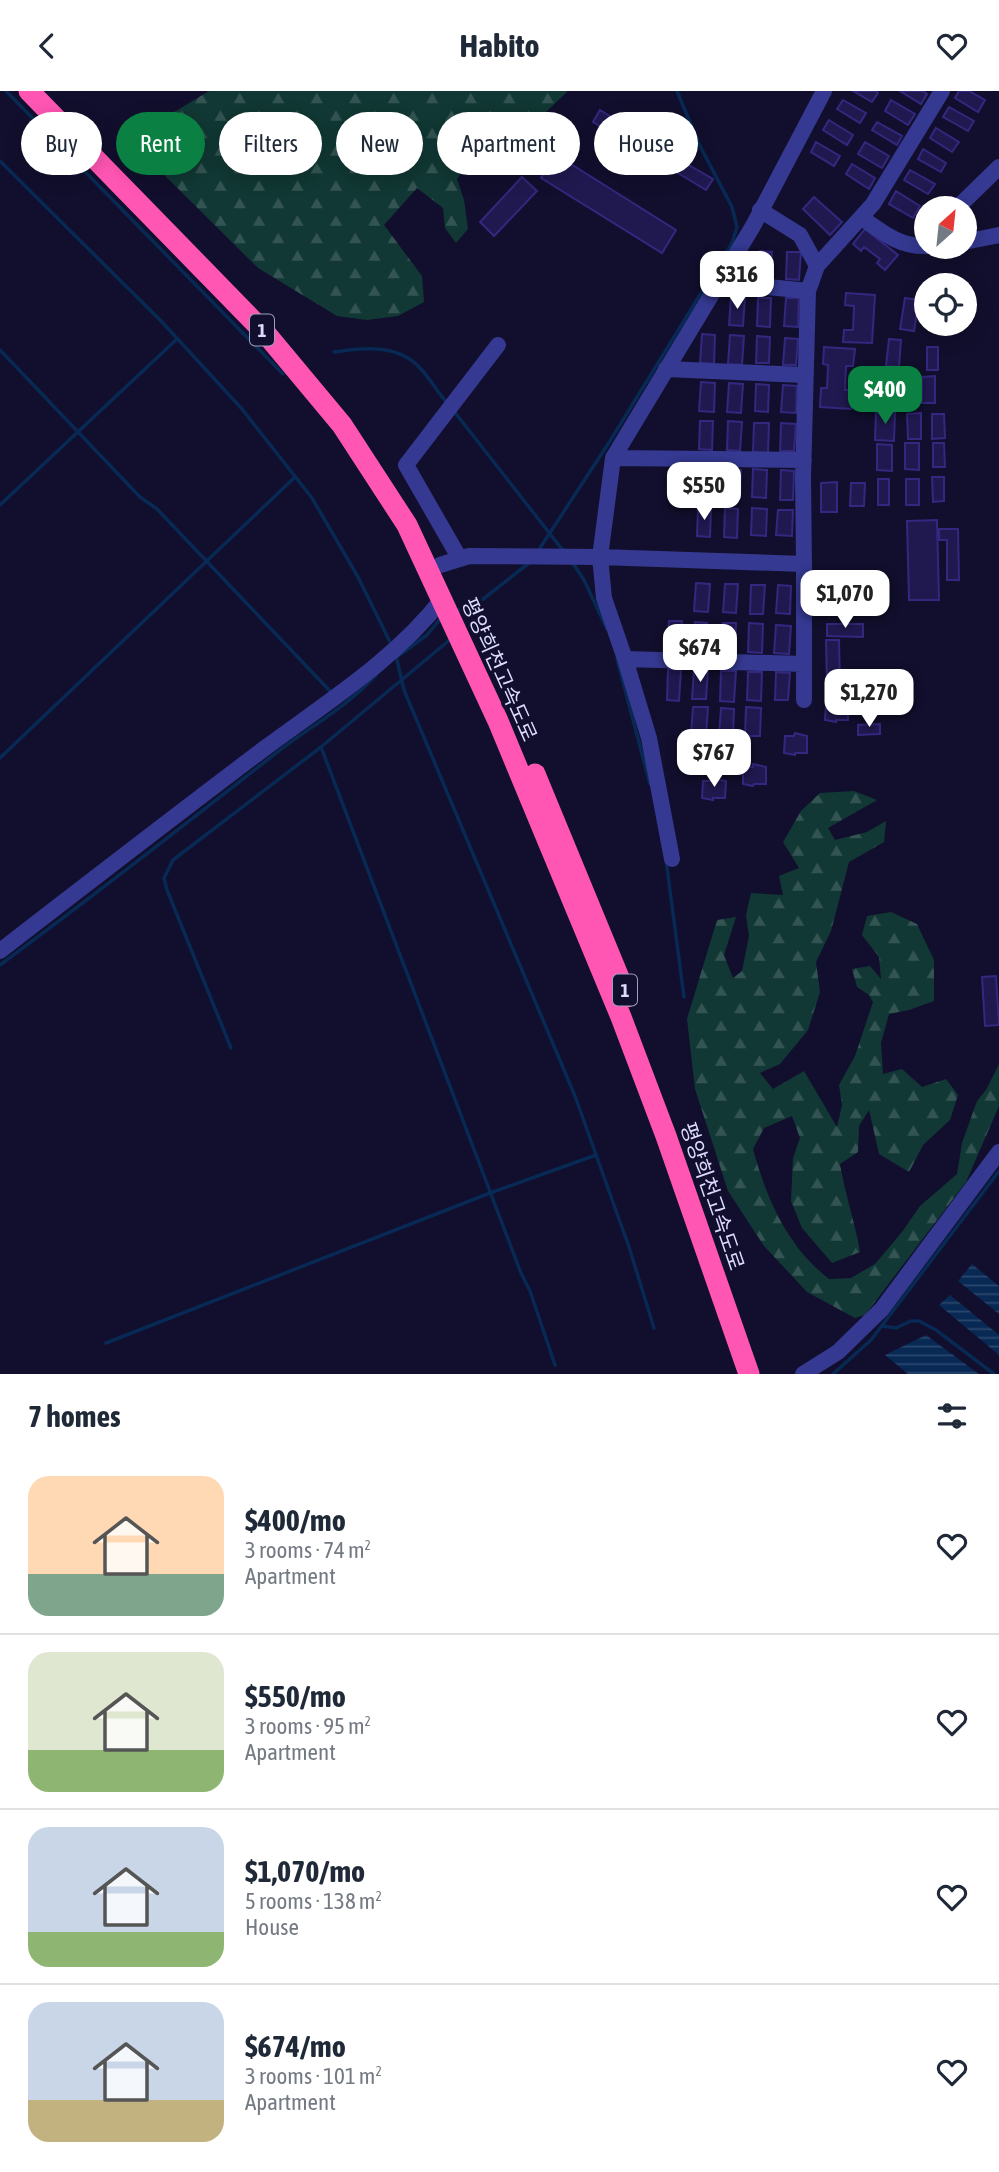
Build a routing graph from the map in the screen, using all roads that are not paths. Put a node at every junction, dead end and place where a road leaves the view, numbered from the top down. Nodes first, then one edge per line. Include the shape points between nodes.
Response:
1 (29, 91) edge
2 (47, 91) edge
3 (824, 91) edge
4 (942, 91) edge
5 (999, 167) edge
6 (969, 196) edge
7 (760, 209) junction
8 (862, 218) junction
9 (999, 235) edge
10 (977, 239) edge
11 (914, 246) edge
12 (817, 266) junction
13 (718, 282) junction
14 (808, 291) junction
15 (498, 345) dead end
16 (666, 369) junction
17 (805, 375) junction
18 (613, 458) junction
19 (804, 460) junction
20 (600, 557) junction
21 (450, 562) junction
22 (804, 563) junction
23 (453, 608) junction
24 (625, 659) junction
25 (804, 664) junction
26 (804, 700) dead end
27 (672, 859) dead end
28 (0, 951) edge
29 (999, 1152) edge
30 (749, 1374) edge
31 (762, 1374) edge
32 (803, 1374) edge

1 - 23 highway, 평양희천고속도로 / 1 via 267,335 342,425 407,525
2 - 21 highway, 평양희천고속도로 / 1 via 270,320 380,458
3 - 7 street
4 - 8 street
5 - 6 street
7 - 12 street via 800,235
7 - 13 street
8 - 11 street via 882,233
8 - 12 street
9 - 10 street
12 - 14 street
13 - 14 street
13 - 16 street
14 - 17 street
15 - 21 street via 406,465
16 - 17 street
16 - 18 street
17 - 19 street
18 - 19 street
18 - 20 street
19 - 22 street
20 - 21 street via 469,556
20 - 22 street
20 - 24 street via 604,598
21 - 23 highway, 평양희천고속도로 / 1
22 - 25 street
23 - 28 street via 425,621 394,650
23 - 30 highway, 평양희천고속도로 / 1 via 621,1017
23 - 31 highway, 평양희천고속도로 / 1 via 613,959
24 - 25 street
24 - 27 street via 649,738
25 - 26 street
29 - 32 street via 882,1309 838,1352

